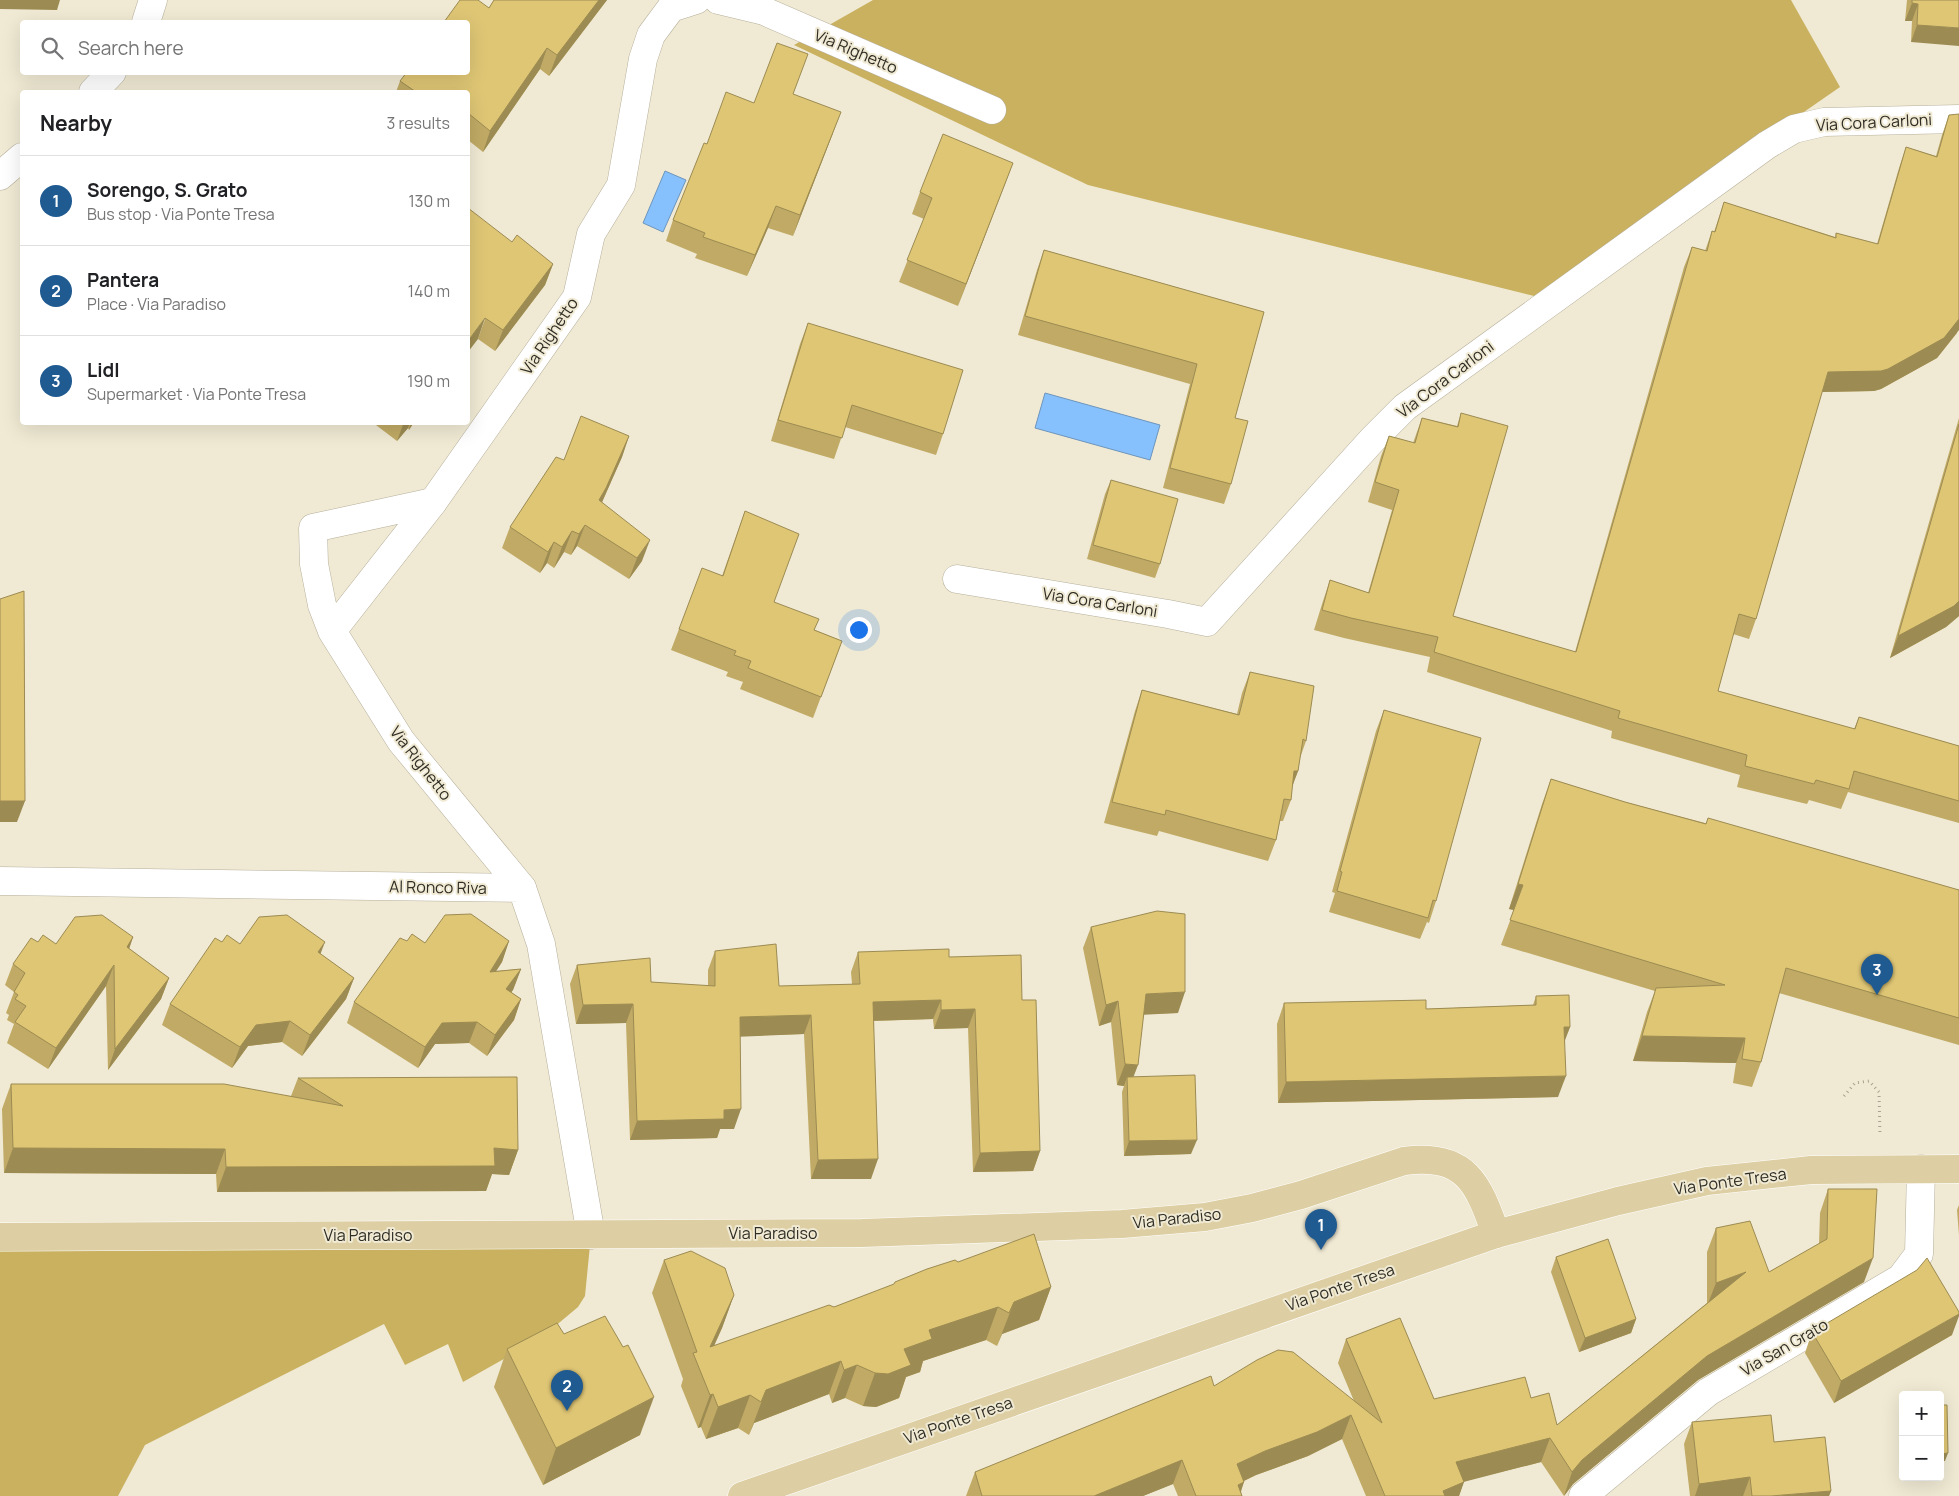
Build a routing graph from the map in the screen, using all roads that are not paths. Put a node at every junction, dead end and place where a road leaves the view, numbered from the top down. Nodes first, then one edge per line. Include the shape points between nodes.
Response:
1 (153, 0) edge
2 (696, 0) edge
3 (718, 0) edge
4 (147, 20) edge
5 (109, 75) edge
6 (95, 90) edge
7 (992, 110) dead end
8 (1959, 119) edge
9 (20, 159) edge
10 (0, 176) edge
11 (433, 502) junction
12 (957, 579) dead end
13 (332, 631) junction
14 (0, 880) edge
15 (522, 888) junction
16 (1921, 1169) junction
17 (1959, 1169) edge
18 (1496, 1234) junction
19 (591, 1235) junction
20 (0, 1237) edge
21 (742, 1496) edge
22 (1583, 1496) edge

1 - 4 street
2 - 11 street, Via Righetto via 670,8 651,35 643,60 620,185 591,234 577,297
3 - 7 street, Via Righetto via 764,11
5 - 6 street
8 - 12 street, Via Cora Carloni via 1824,122 1794,129 1767,145 1404,407 1207,622
9 - 10 street
11 - 13 street, Via Righetto
11 - 13 street, Via Righetto via 313,528 314,564 322,605
13 - 15 street, Via Righetto via 401,742
14 - 15 street, Al Ronco Riva
15 - 19 street via 540,944
16 - 17 main road, Via Ponte Tresa
16 - 18 main road, Via Ponte Tresa via 1811,1170 1707,1181
16 - 22 street, Via San Grato via 1919,1254 1901,1278 1708,1392
18 - 19 main road, Via Paradiso via 1479,1190 1462,1170 1420,1159 1404,1161 1301,1195 1205,1217 1122,1224 862,1233
18 - 21 main road, Via Ponte Tresa
19 - 20 main road, Via Paradiso

